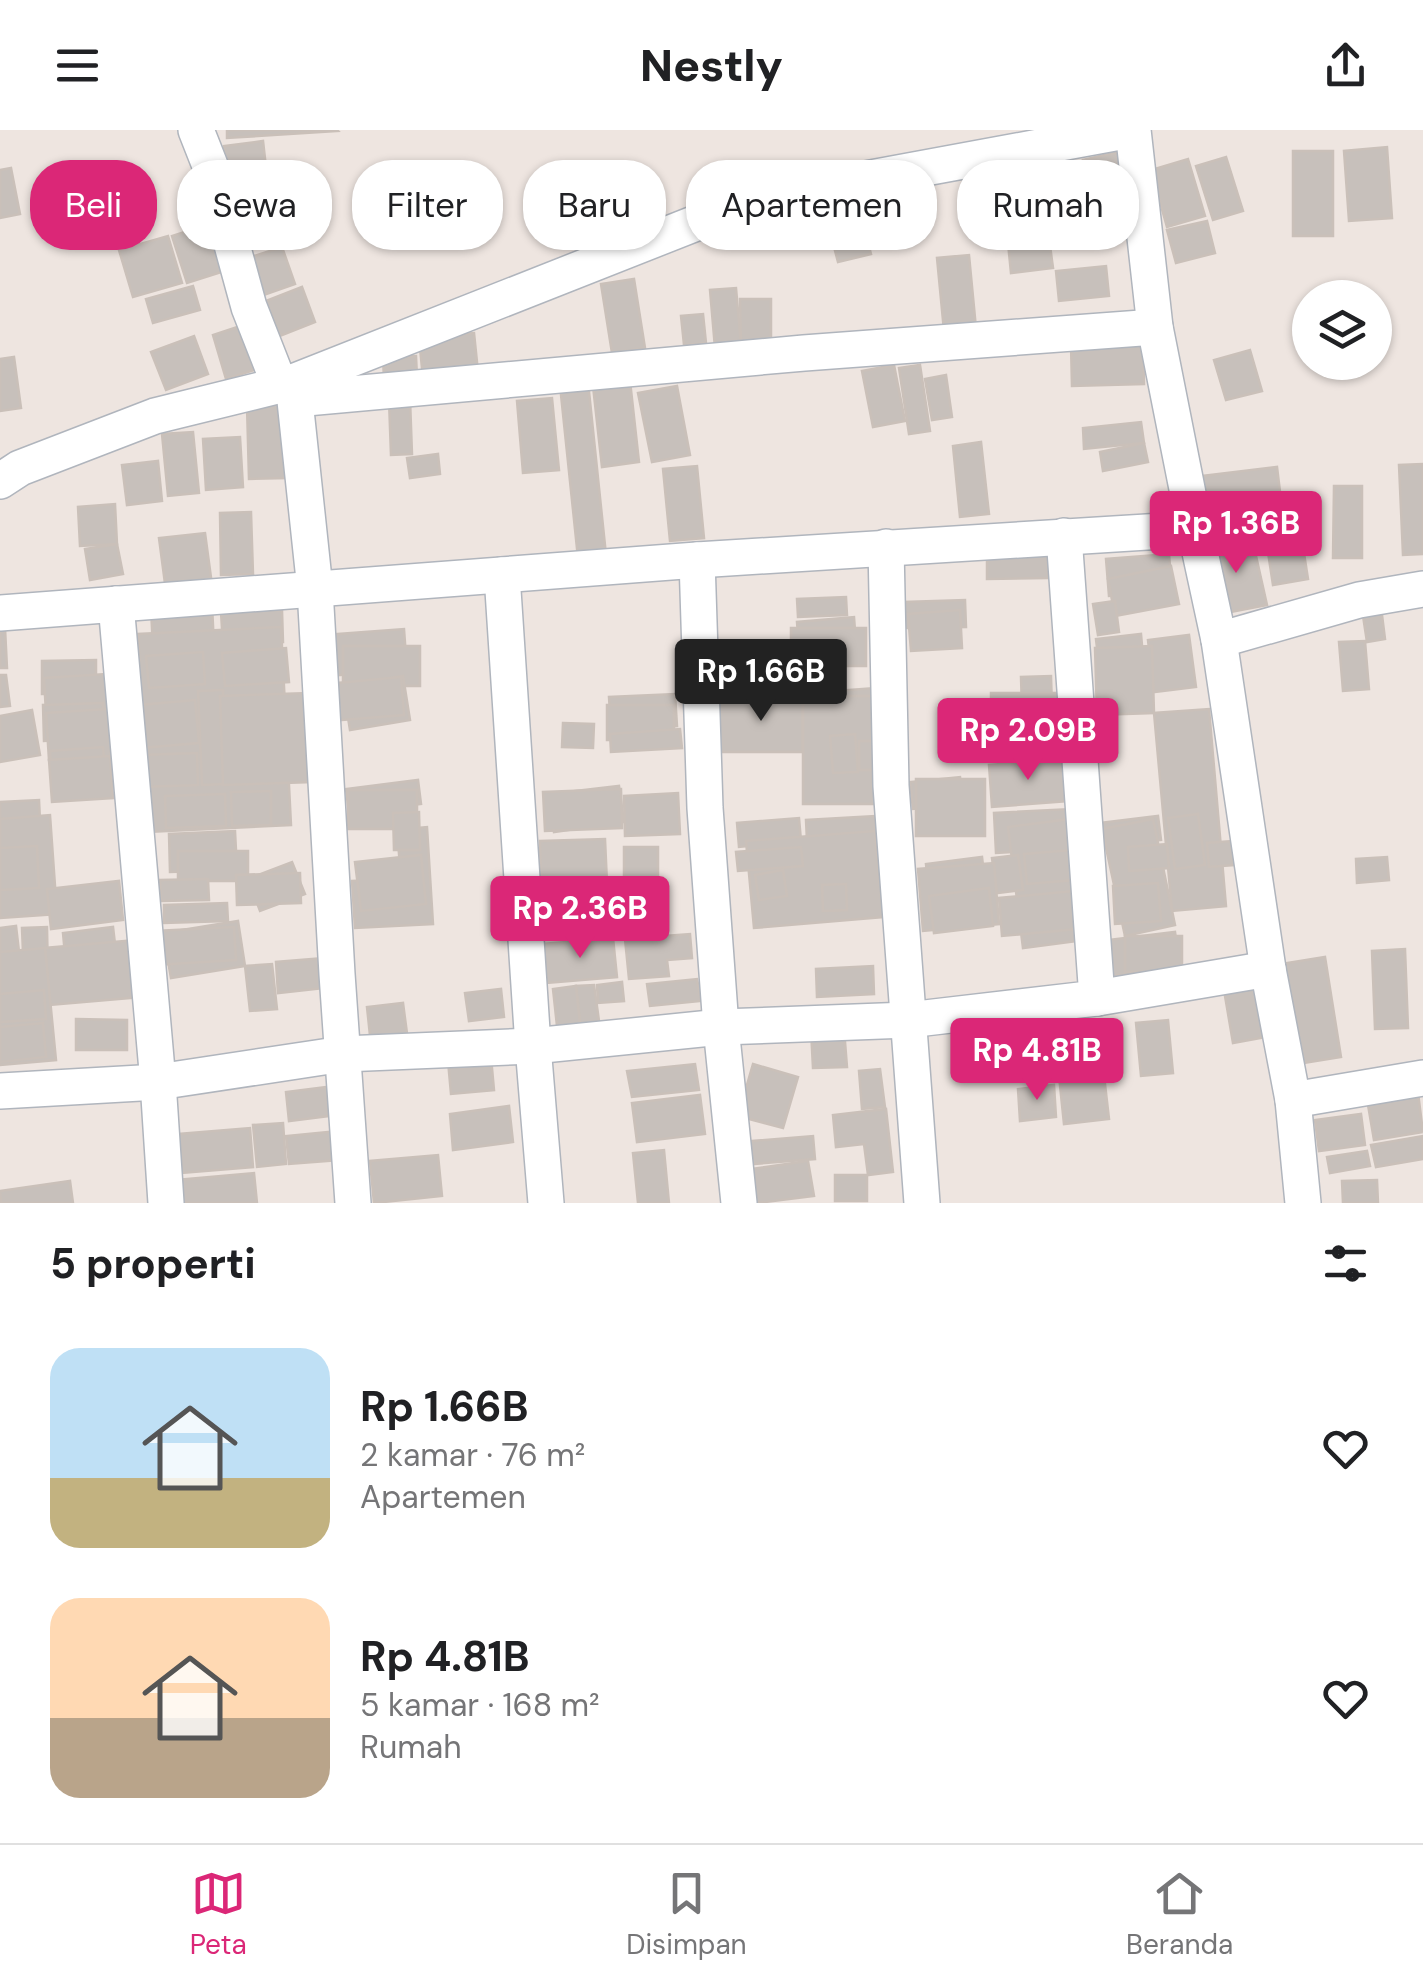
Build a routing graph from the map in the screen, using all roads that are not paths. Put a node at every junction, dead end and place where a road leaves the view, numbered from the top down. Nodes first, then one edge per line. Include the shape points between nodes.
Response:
1 (196, 130) edge
2 (1132, 130) edge
3 (1155, 327) junction
4 (289, 389) junction
5 (0, 481) edge
6 (1195, 529) junction
7 (1064, 536) junction
8 (886, 547) junction
9 (696, 560) junction
10 (502, 575) junction
11 (315, 589) junction
12 (1423, 589) edge
13 (116, 604) junction
14 (0, 613) edge
15 (1219, 640) junction
16 (1268, 969) junction
17 (1097, 998) junction
18 (908, 1020) junction
19 (721, 1027) junction
20 (533, 1046) junction
21 (343, 1054) junction
22 (1423, 1078) edge
23 (158, 1082) junction
24 (0, 1091) edge
25 (1293, 1100) junction
26 (166, 1203) edge
27 (354, 1203) edge
28 (546, 1203) edge
29 (740, 1203) edge
30 (922, 1203) edge
31 (1303, 1203) edge

1 - 4 street via 249,307
2 - 3 street
2 - 4 street via 757,199
3 - 4 street
3 - 6 street
4 - 5 street via 154,416
4 - 11 street
6 - 7 street
6 - 15 street
7 - 8 street
7 - 17 street
8 - 9 street
8 - 18 street via 891,786
9 - 10 street
9 - 19 street
10 - 11 street
10 - 20 street
11 - 13 street
11 - 21 street
12 - 15 street
13 - 14 street
13 - 23 street
15 - 16 street
16 - 17 street
16 - 25 street
17 - 18 street
18 - 19 street
18 - 30 street
19 - 20 street
19 - 29 street
20 - 21 street
20 - 28 street
21 - 23 street
21 - 27 street
22 - 25 street
23 - 24 street
23 - 26 street
25 - 31 street

